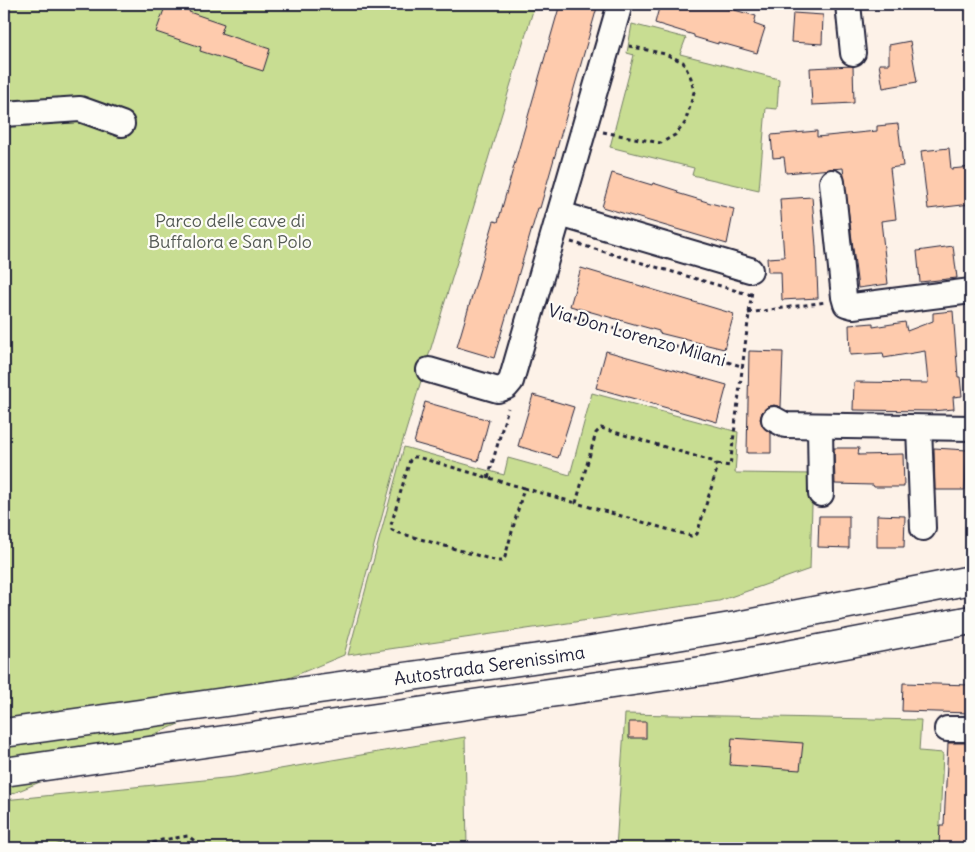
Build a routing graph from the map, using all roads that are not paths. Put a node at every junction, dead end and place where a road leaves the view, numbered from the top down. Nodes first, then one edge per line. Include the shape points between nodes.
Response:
1 (620, 4) edge
2 (848, 4) edge
3 (853, 53) dead end
4 (4, 114) edge
5 (122, 124) dead end
6 (832, 182) dead end
7 (560, 214) junction
8 (751, 278) road end
9 (971, 291) edge
10 (429, 370) dead end
11 (779, 422) dead end
12 (820, 426) junction
13 (919, 428) junction
14 (971, 428) edge
15 (821, 494) dead end
16 (923, 518) dead end
17 (971, 580) edge
18 (971, 620) edge
19 (947, 729) dead end
20 (971, 729) edge
21 (4, 733) edge
22 (4, 772) edge

1 - 7 street, Via Don Lorenzo Milani
2 - 3 street
4 - 5 street via 80,109
6 - 9 street via 846,304 853,306
7 - 8 street
7 - 10 street, Via Don Lorenzo Milani via 511,381 506,388 498,390
11 - 12 street
12 - 13 street
12 - 15 street
13 - 14 street
13 - 16 street
17 - 21 highway, Autostrada Serenissima via 737,626 568,654
18 - 22 highway, Autostrada Serenissima via 699,671
19 - 20 street

